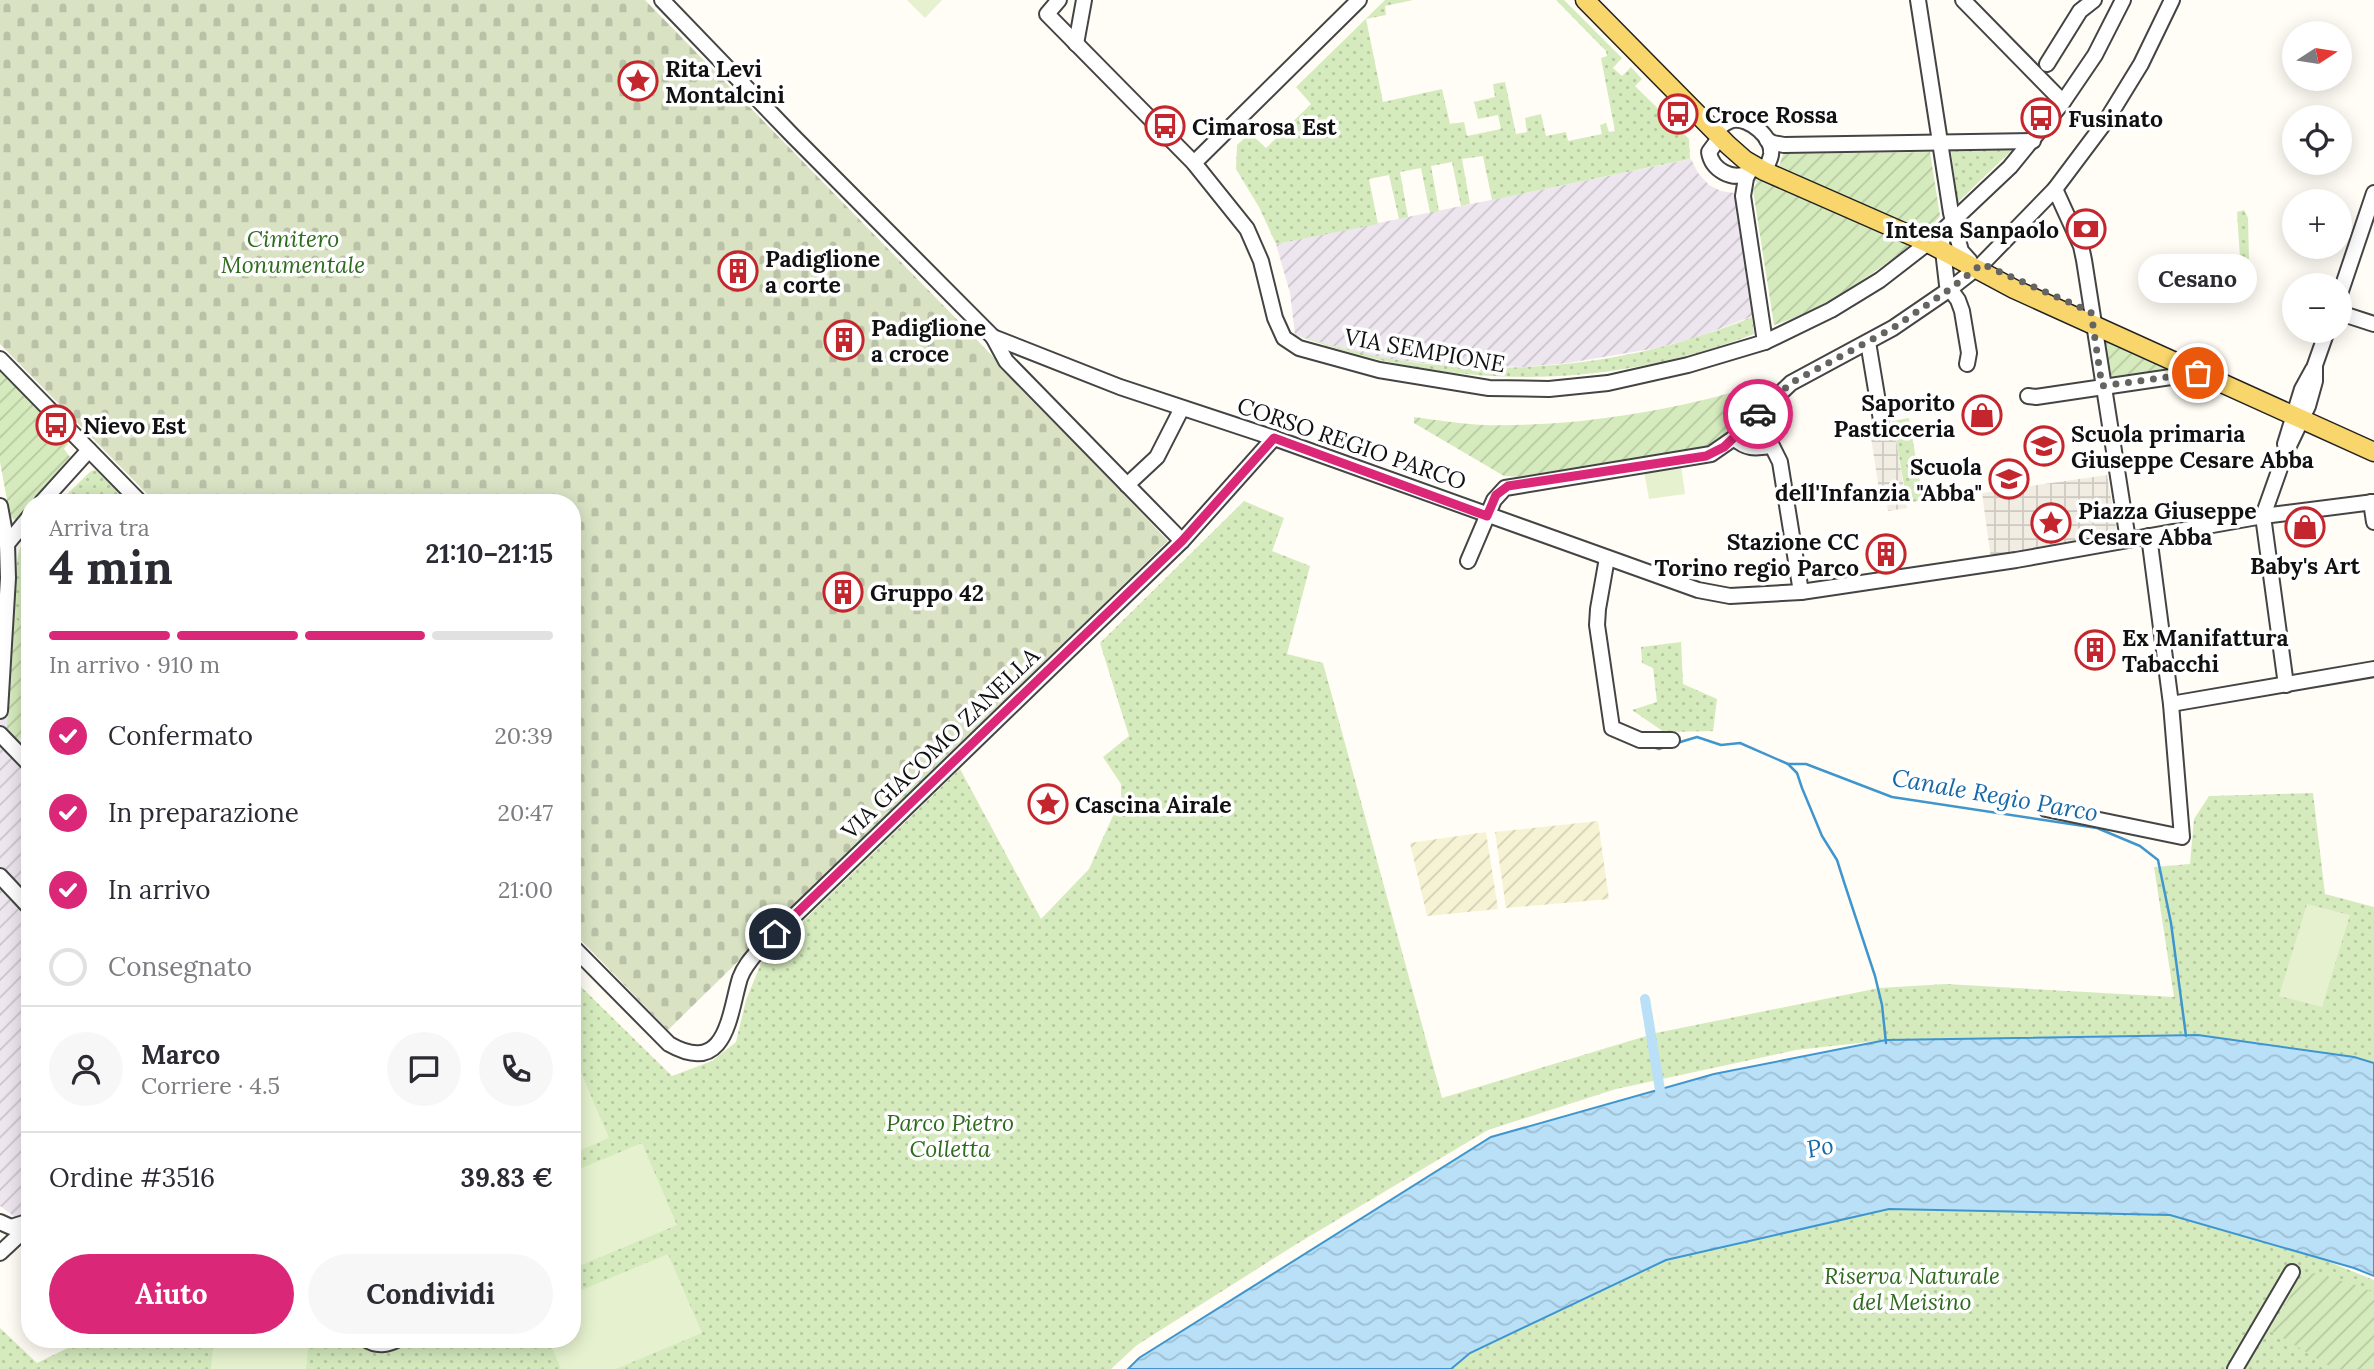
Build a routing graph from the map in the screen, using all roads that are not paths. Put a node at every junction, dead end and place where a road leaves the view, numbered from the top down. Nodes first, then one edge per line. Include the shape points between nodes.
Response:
1 (662, 0) edge
2 (1059, 0) edge
3 (1084, 0) edge
4 (1359, 0) edge
5 (1585, 0) edge
6 (1918, 0) edge
7 (1963, 0) edge
8 (2094, 0) edge
9 (2123, 0) edge
10 (2172, 0) edge
11 (2113, 20) junction
12 (1076, 44) junction
13 (2047, 65) dead end
14 (2063, 102) junction
15 (1714, 132) junction
16 (1767, 140) junction
17 (1939, 141) junction
18 (2032, 141) junction
19 (1194, 163) junction
20 (1757, 172) junction
21 (2055, 189) junction
22 (2374, 193) edge
23 (1949, 225) junction
24 (1959, 258) junction
25 (2347, 273) edge
26 (1950, 289) junction
27 (2352, 317) edge
28 (2092, 319) junction
29 (2374, 324) edge
30 (993, 337) junction
31 (1765, 342) junction
32 (1868, 342) junction
33 (2323, 343) edge
34 (0, 359) edge
35 (1967, 364) dead end
36 (2198, 373) junction
37 (2102, 386) junction
38 (2028, 396) dead end
39 (1182, 408) junction
40 (2299, 413) junction
41 (1881, 420) dead end
42 (1274, 438) junction
43 (1734, 438) junction
44 (2374, 441) edge
45 (89, 450) junction
46 (2374, 452) edge
47 (1127, 485) junction
48 (50, 494) edge
49 (132, 494) edge
50 (2373, 502) edge
51 (0, 506) edge
52 (1487, 516) junction
53 (2263, 516) junction
54 (2374, 522) edge
55 (21, 526) edge
56 (2149, 536) junction
57 (2128, 540) junction
58 (1182, 541) junction
59 (6, 544) junction
60 (1607, 558) junction
61 (1468, 561) dead end
62 (4, 579) edge
63 (1801, 592) junction
64 (2374, 669) edge
65 (2286, 685) junction
66 (2171, 704) junction
67 (0, 711) edge
68 (0, 734) edge
69 (1672, 740) dead end
70 (21, 756) edge
71 (2046, 809) dead end
72 (0, 876) edge
73 (21, 898) edge
74 (581, 955) edge
75 (2, 1223) edge
76 (21, 1225) edge
77 (21, 1232) edge
78 (2, 1251) edge
79 (2292, 1272) dead end
80 (2235, 1369) edge

1 - 30 street, CORSO REGIO PARCO
2 - 12 street via 1047,14
3 - 12 street
4 - 19 street
5 - 15 main road
6 - 17 street
7 - 14 street
8 - 11 street
8 - 13 street via 2080,11
9 - 11 street, VIA SEMPIONE
10 - 21 street via 2127,89
11 - 14 street, VIA SEMPIONE
12 - 19 street
14 - 18 street, VIA SEMPIONE
15 - 16 street via 1740,120
15 - 20 main road
16 - 17 street via 1784,145
16 - 20 street via 1772,153
17 - 18 street
17 - 23 street
18 - 23 street, VIA SEMPIONE
19 - 31 street, VIA SEMPIONE via 1247,229 1261,261 1275,318 1284,338 1299,348 1379,370 1489,388 1549,389 1608,383
20 - 24 main road
20 - 31 street via 1743,196
21 - 24 street
21 - 28 street via 2081,246
22 - 25 street
23 - 24 street, VIA SEMPIONE
23 - 24 street via 1961,251
24 - 26 street
24 - 26 street via 1945,278
24 - 28 main road
24 - 31 street, VIA SEMPIONE via 1880,280
26 - 32 street
26 - 35 street via 1962,311
27 - 29 street
28 - 36 main road
28 - 37 street
28 - 40 main road
30 - 39 street, CORSO REGIO PARCO
30 - 47 street via 1006,361
32 - 41 street
32 - 43 street via 1794,381
33 - 40 street via 2315,381
34 - 45 street
36 - 37 street
36 - 40 main road
37 - 38 street
37 - 57 street
39 - 42 street, CORSO REGIO PARCO
39 - 47 street via 1157,457
40 - 44 main road
40 - 46 main road
40 - 53 street via 2285,442
42 - 52 street, CORSO REGIO PARCO
42 - 58 street, VIA GIACOMO ZANELLA
43 - 52 street via 1700,457 1508,486 1496,495
43 - 63 street via 1751,449 1772,446 1780,462
45 - 48 street
45 - 49 street
47 - 58 street
50 - 53 street, CORSO REGIO PARCO
50 - 54 street
51 - 59 street
52 - 60 street, CORSO REGIO PARCO
52 - 61 street
53 - 56 street, CORSO REGIO PARCO
53 - 65 street
55 - 59 street
56 - 57 street, CORSO REGIO PARCO
56 - 66 street
57 - 63 street, CORSO REGIO PARCO
58 - 74 street, VIA GIACOMO ZANELLA via 758,951 744,969 721,1041 706,1051 687,1052 670,1044
59 - 62 street
60 - 63 street, CORSO REGIO PARCO via 1716,594 1745,597
60 - 69 street via 1597,625 1612,729 1640,740
62 - 67 street
64 - 65 street
65 - 66 street
66 - 71 street via 2182,837
68 - 70 street
72 - 73 street
75 - 76 street
75 - 78 street via 9,1237
77 - 78 street
79 - 80 street

